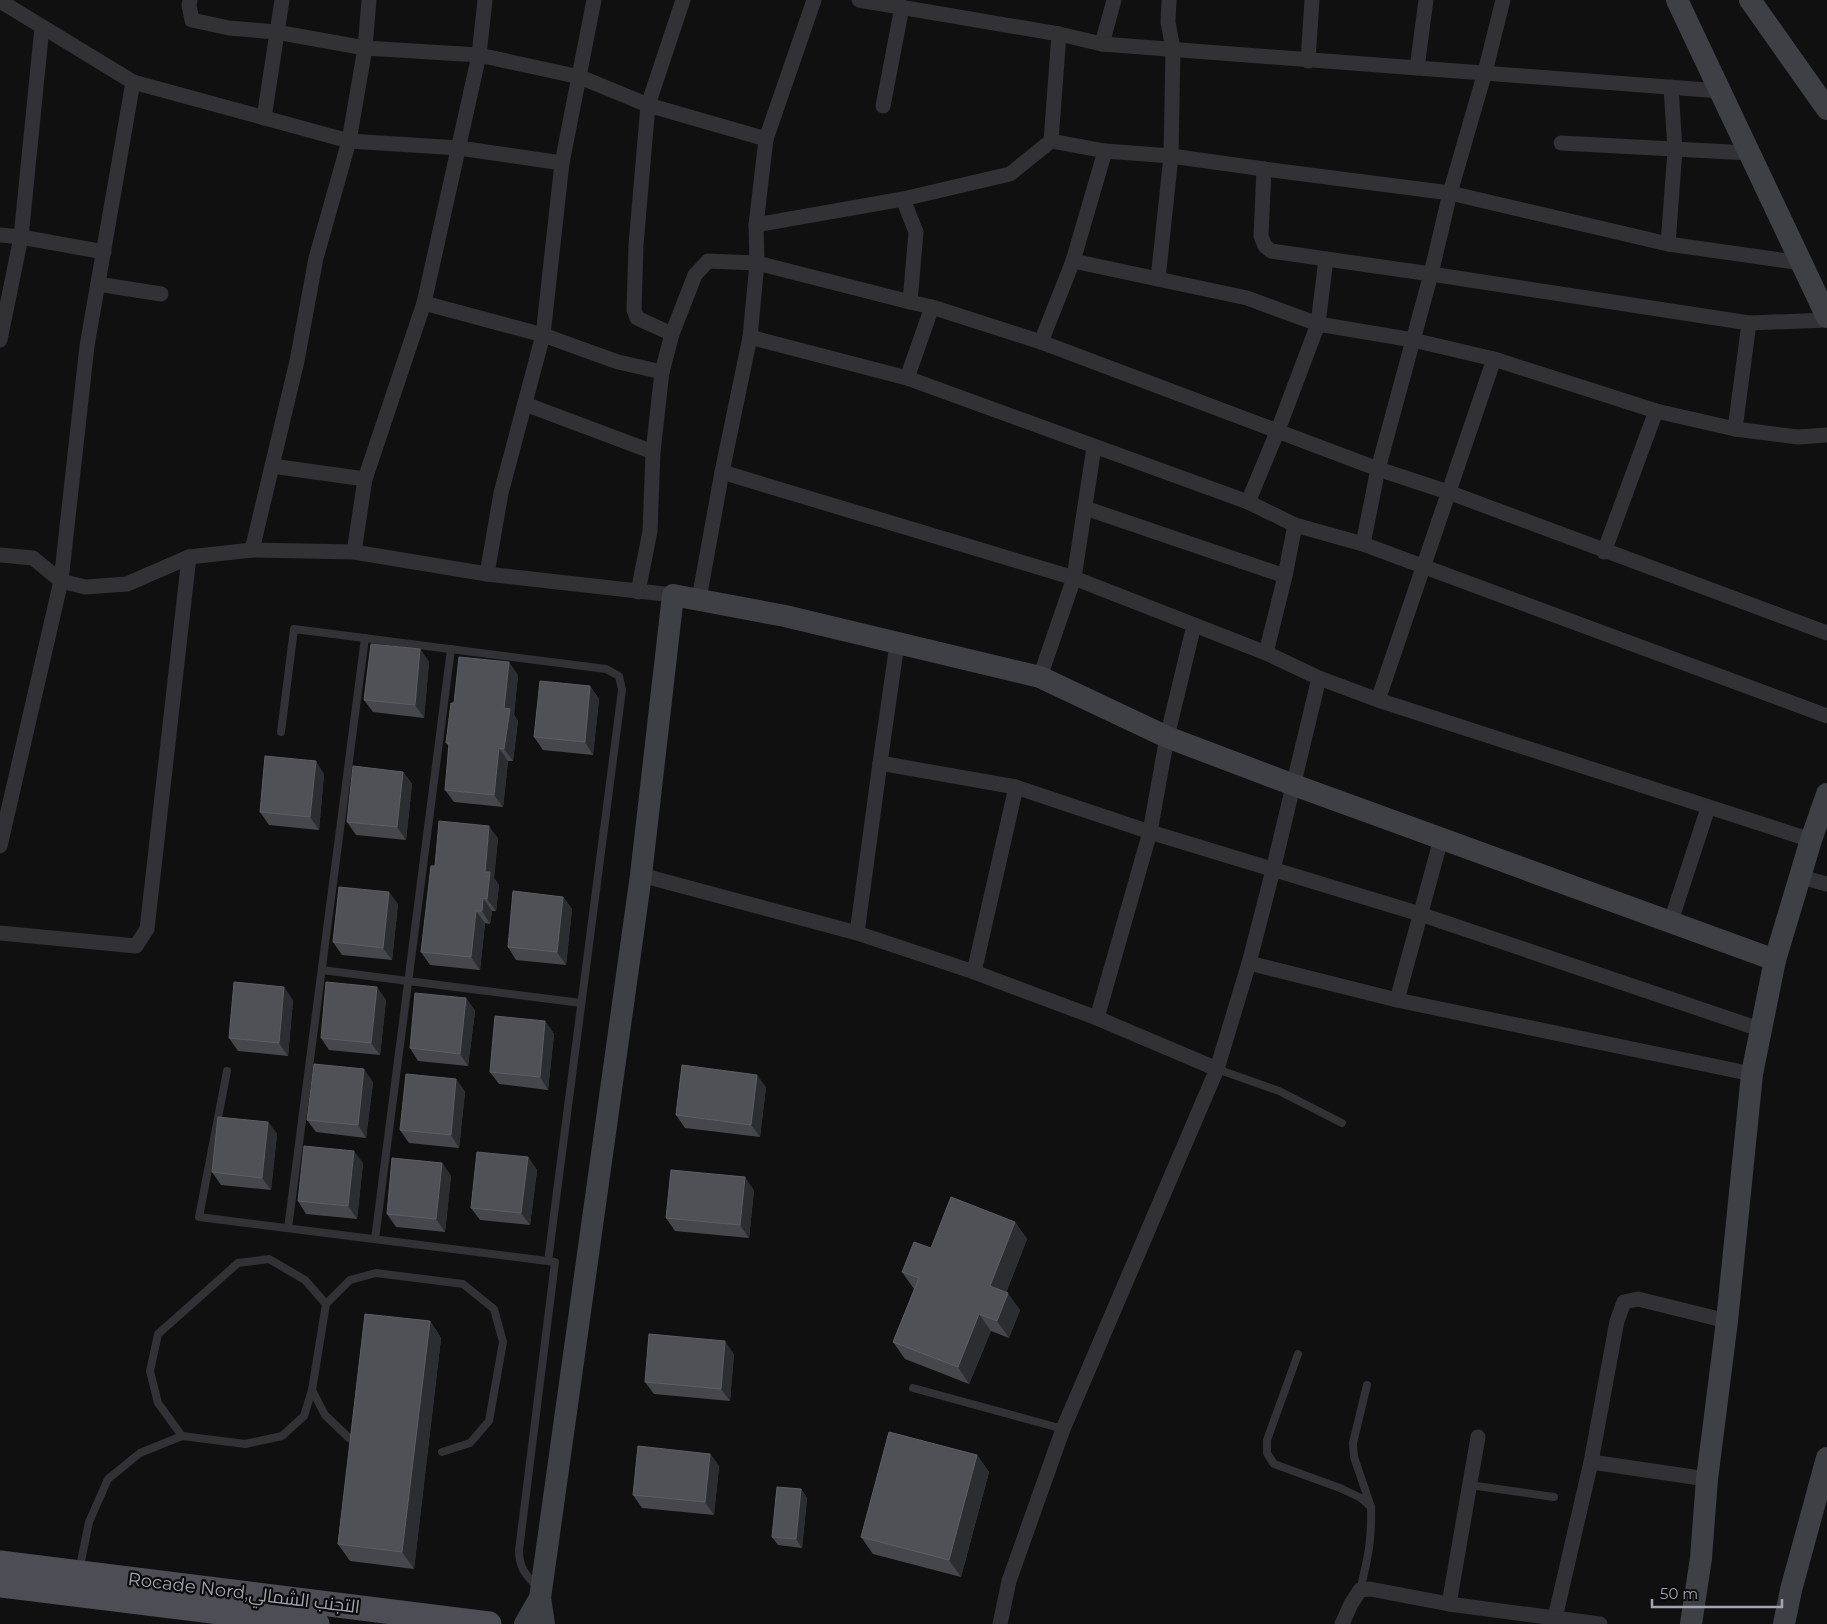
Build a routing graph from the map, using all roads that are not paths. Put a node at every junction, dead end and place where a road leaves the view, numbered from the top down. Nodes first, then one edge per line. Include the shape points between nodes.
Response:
1 (190, 0) edge
2 (282, 0) edge
3 (368, 0) edge
4 (485, 0) edge
5 (594, 0) edge
6 (683, 0) edge
7 (814, 0) edge
8 (859, 0) edge
9 (1114, 0) edge
10 (1169, 0) edge
11 (1312, 0) edge
12 (1426, 0) edge
13 (1503, 0) edge
14 (1677, 0) edge
15 (1750, 0) edge
16 (0, 1) edge
17 (902, 7) junction
18 (42, 27) junction
19 (276, 32) junction
20 (1059, 34) junction
21 (1102, 44) junction
22 (365, 48) junction
23 (1173, 49) junction
24 (479, 55) junction
25 (1308, 61) junction
26 (1417, 68) junction
27 (1485, 72) junction
28 (580, 77) junction
29 (133, 82) junction
30 (1671, 87) junction
31 (1720, 91) junction
32 (648, 105) junction
33 (883, 106) dead end
34 (1827, 109) edge
35 (264, 118) junction
36 (766, 139) junction
37 (349, 141) junction
38 (1051, 141) junction
39 (1560, 143) dead end
40 (459, 148) junction
41 (1105, 150) junction
42 (1675, 150) junction
43 (1749, 152) junction
44 (1171, 156) junction
45 (562, 163) junction
46 (1264, 170) junction
47 (1450, 193) junction
48 (903, 199) junction
49 (756, 225) junction
50 (0, 235) edge
51 (21, 237) junction
52 (1668, 244) junction
53 (104, 252) junction
54 (1326, 259) junction
55 (1074, 262) junction
56 (1802, 263) junction
57 (757, 264) junction
58 (1431, 274) junction
59 (1158, 279) junction
60 (98, 284) junction
61 (161, 294) dead end
62 (910, 302) junction
63 (424, 303) junction
64 (932, 307) junction
65 (1827, 318) edge
66 (1750, 323) junction
67 (1318, 324) junction
68 (672, 334) junction
69 (543, 335) junction
70 (750, 337) junction
71 (0, 340) edge
72 (1414, 340) junction
73 (1042, 342) junction
74 (1494, 359) junction
75 (662, 372) junction
76 (907, 378) junction
77 (525, 404) junction
78 (1656, 411) junction
79 (1735, 429) junction
80 (1278, 430) junction
81 (1827, 435) edge
82 (1094, 447) junction
83 (654, 452) junction
84 (272, 466) junction
85 (1378, 469) junction
86 (722, 472) junction
87 (365, 479) junction
88 (1448, 492) junction
89 (1248, 502) junction
90 (1085, 508) junction
91 (1295, 525) junction
92 (1362, 544) junction
93 (252, 550) junction
94 (354, 552) junction
95 (1604, 552) junction
96 (0, 555) edge
97 (188, 557) junction
98 (1422, 567) junction
99 (487, 574) junction
100 (1285, 576) junction
101 (1074, 578) junction
102 (61, 581) junction
103 (638, 592) junction
104 (673, 595) junction
105 (699, 599) junction
106 (1194, 625) junction
107 (1827, 633) edge
108 (365, 638) junction
109 (897, 644) junction
110 (451, 649) junction
111 (1266, 653) junction
112 (1040, 677) junction
113 (1319, 678) junction
114 (1378, 700) junction
115 (1827, 716) edge
116 (281, 732) dead end
117 (1167, 737) junction
118 (880, 763) junction
119 (1294, 785) junction
120 (1016, 787) junction
121 (1827, 794) edge
122 (1708, 808) junction
123 (1150, 832) junction
124 (1441, 839) junction
125 (1811, 840) junction
126 (0, 846) edge
127 (1273, 870) junction
128 (641, 875) junction
129 (1801, 877) junction
130 (1827, 884) edge
131 (1420, 914) junction
132 (1671, 921) junction
133 (0, 933) edge
134 (857, 933) junction
135 (1775, 960) junction
136 (1248, 963) junction
137 (322, 970) junction
138 (974, 972) junction
139 (408, 981) junction
140 (1397, 1000) junction
141 (581, 1003) junction
142 (1097, 1018) junction
143 (1762, 1030) junction
144 (1217, 1069) junction
145 (227, 1071) dead end
146 (1752, 1074) junction
147 (1342, 1123) dead end
148 (288, 1228) junction
149 (374, 1239) junction
150 (548, 1261) junction
151 (326, 1304) junction
152 (1726, 1321) junction
153 (1298, 1354) dead end
154 (1367, 1385) dead end
155 (912, 1388) dead end
156 (312, 1390) junction
157 (1062, 1429) junction
158 (182, 1436) junction
159 (1478, 1437) dead end
160 (349, 1438) edge
161 (442, 1452) dead end
162 (1827, 1458) edge
163 (1591, 1462) junction
164 (1707, 1479) junction
165 (1470, 1485) junction
166 (1554, 1497) dead end
167 (1821, 1506) edge
168 (1371, 1507) junction
169 (0, 1563) edge
170 (79, 1573) junction
171 (0, 1585) edge
172 (1360, 1590) junction
173 (541, 1594) junction
174 (1449, 1604) junction
175 (1555, 1618) junction
176 (313, 1624) edge
177 (489, 1624) edge
178 (525, 1624) edge
179 (544, 1624) edge
180 (1000, 1624) edge
181 (1342, 1624) edge
182 (1600, 1624) edge
183 (1691, 1624) edge
184 (1784, 1624) edge

1 - 19 street via 192,20 229,28
2 - 19 street
3 - 22 street
4 - 24 street
5 - 28 street
6 - 32 street
7 - 36 street
8 - 17 street
9 - 21 street
10 - 23 street via 1168,22
11 - 25 street
12 - 26 street
13 - 27 street
14 - 31 street
15 - 34 street
16 - 18 street
17 - 20 street
17 - 33 street
18 - 29 street
18 - 51 street
19 - 22 street
19 - 35 street
20 - 21 street
20 - 38 street
21 - 23 street
22 - 24 street
22 - 37 street
23 - 25 street
23 - 44 street
24 - 28 street
24 - 40 street
25 - 26 street
26 - 27 street
27 - 30 street
27 - 47 street
28 - 32 street
28 - 45 street
29 - 35 street
29 - 53 street
30 - 31 street
30 - 42 street
31 - 43 street
32 - 36 street
32 - 68 street via 634,310 637,318
35 - 37 street
36 - 49 street
37 - 40 street
37 - 84 street via 316,258 297,361
38 - 41 street
38 - 48 street via 1010,174
39 - 42 street
40 - 45 street
40 - 63 street
41 - 44 street
41 - 55 street
42 - 43 street
42 - 52 street
43 - 56 street
44 - 46 street
44 - 59 street
45 - 69 street
46 - 47 street
46 - 54 street via 1261,236 1264,246 1271,251
47 - 52 street
47 - 58 street
48 - 49 street
48 - 62 street via 916,232
49 - 57 street
50 - 51 street
51 - 53 street
51 - 71 street
52 - 56 street
53 - 60 street
54 - 58 street
54 - 67 street
55 - 59 street
55 - 73 street
56 - 65 street
57 - 62 street
57 - 68 street via 708,262 695,275
57 - 70 street
58 - 66 street
58 - 72 street
59 - 67 street via 1247,298
60 - 61 street
60 - 102 street via 87,346
62 - 64 street
63 - 69 street
63 - 87 street
64 - 73 street
64 - 76 street
65 - 66 street
66 - 79 street
67 - 72 street
67 - 80 street
68 - 75 street
69 - 75 street via 618,362
69 - 77 street
70 - 76 street
70 - 86 street
72 - 74 street
72 - 85 street
73 - 80 street
74 - 78 street
74 - 88 street
75 - 83 street
76 - 82 street
77 - 83 street
77 - 99 street via 501,493
78 - 79 street
78 - 95 street
79 - 81 street via 1798,437
80 - 85 street
80 - 89 street
82 - 89 street
82 - 90 street
83 - 103 street via 650,531
84 - 87 street
84 - 93 street
85 - 88 street
85 - 92 street
86 - 101 street
86 - 105 street
87 - 94 street
88 - 95 street
88 - 98 street
89 - 91 street
90 - 100 street
90 - 101 street
91 - 92 street
91 - 100 street
92 - 98 street
93 - 94 street
93 - 97 street
94 - 99 street
95 - 107 street
96 - 102 street via 33,558
97 - 102 street via 127,584 85,586
97 - 133 street via 147,929 136,946
98 - 114 street
98 - 115 street
99 - 103 street
100 - 111 street
101 - 106 street
101 - 112 street
102 - 126 street
103 - 104 street
104 - 105 street
104 - 128 street
105 - 109 street
106 - 111 street
106 - 117 street
108 - 110 lane
108 - 116 lane via 294,629
108 - 137 lane
109 - 112 street
109 - 118 street
110 - 139 lane
110 - 141 lane via 606,669 619,676 622,690
111 - 113 street
112 - 117 street
113 - 114 street
113 - 119 street
114 - 122 street
117 - 119 street
117 - 123 street
118 - 120 street
118 - 134 street
119 - 124 street
119 - 127 street
120 - 123 street
120 - 138 street
121 - 125 street
122 - 125 street
122 - 132 street
123 - 127 street
123 - 142 street
124 - 131 street
124 - 132 street
125 - 129 street
127 - 131 street
127 - 136 street
128 - 134 street
128 - 173 street
129 - 130 street
129 - 135 street
131 - 140 street
131 - 143 street
132 - 135 street
134 - 138 street
135 - 143 street
136 - 140 street
136 - 144 street
137 - 139 lane
137 - 148 lane
138 - 142 street
139 - 141 lane
139 - 149 lane
140 - 146 street
141 - 150 lane
142 - 144 street
143 - 146 street
144 - 147 lane via 1279,1091
144 - 157 street
145 - 148 lane via 199,1216
146 - 152 street
148 - 149 lane
149 - 150 lane
150 - 173 lane via 555,1262 519,1550 523,1572
151 - 156 lane
151 - 158 lane via 305,1280 269,1259 238,1263 158,1334 150,1371 158,1403
151 - 161 lane via 350,1280 376,1273 463,1284 494,1309 503,1342 489,1422 470,1443
152 - 163 street via 1638,1299 1624,1302 1617,1322
152 - 164 street
153 - 168 lane via 1267,1440 1267,1453 1274,1464 1340,1488
154 - 168 lane via 1353,1443 1354,1457
155 - 157 lane
156 - 158 lane via 304,1416 282,1436 245,1444
156 - 160 lane via 325,1415
157 - 180 street via 1010,1581
158 - 170 lane via 140,1453 108,1479 89,1522
159 - 165 street
162 - 167 street
163 - 164 street
163 - 175 street
164 - 183 street via 1701,1558
165 - 166 lane
165 - 174 street
167 - 184 street via 1791,1590
168 - 172 lane via 1369,1555
169 - 170 main road, Rocade Nord,التجنب الشمالي
170 - 177 main road, Rocade Nord,التجنب الشمالي
171 - 176 main road, Rocade Nord,التجنب الشمالي
172 - 174 street via 1370,1589
172 - 181 street
173 - 178 street
173 - 179 street
174 - 175 street
175 - 182 street

